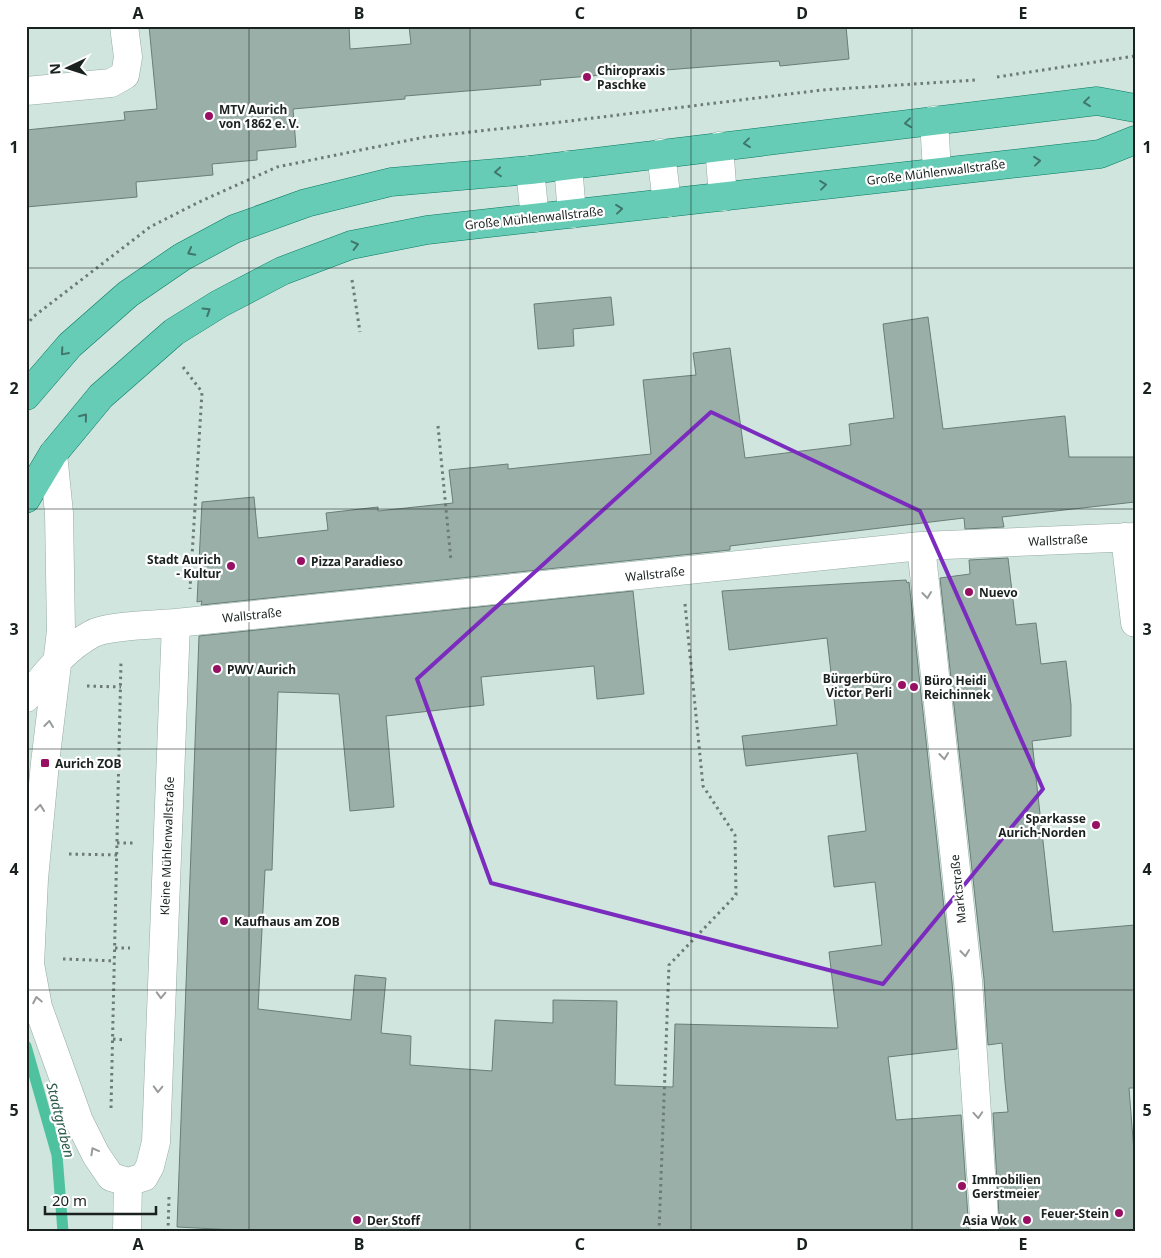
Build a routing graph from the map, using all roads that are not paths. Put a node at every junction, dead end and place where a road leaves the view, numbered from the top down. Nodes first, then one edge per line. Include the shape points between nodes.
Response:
1 (124, 26) edge
2 (26, 90) edge
3 (1135, 108) edge
4 (934, 120) junction
5 (1135, 140) edge
6 (719, 146) junction
7 (662, 153) junction
8 (568, 165) junction
9 (530, 170) junction
10 (937, 171) junction
11 (723, 197) junction
12 (667, 203) junction
13 (572, 214) junction
14 (534, 218) junction
15 (26, 396) edge
16 (53, 454) junction
17 (26, 499) edge
18 (1130, 537) edge
19 (921, 546) junction
20 (176, 623) junction
21 (1135, 623) edge
22 (58, 658) junction
23 (26, 698) edge
24 (128, 1182) junction
25 (127, 1232) edge
26 (985, 1232) edge

1 - 2 street via 128,57 126,75 111,83
3 -> 4 main road via 1096,101
4 -> 6 main road
4 - 10 street
10 -> 5 main road, Große Mühlenwallstraße via 1100,154
6 - 7 main road
6 - 11 street
7 - 8 main road
7 - 12 street
8 - 9 main road
8 - 13 street
9 - 14 street
9 -> 15 main road via 391,182 306,203 234,229 182,256 128,294 70,345
11 -> 10 main road, Große Mühlenwallstraße
11 - 12 main road, Große Mühlenwallstraße
13 -> 12 main road, Große Mühlenwallstraße
13 - 14 main road, Große Mühlenwallstraße
16 -> 14 main road, Große Mühlenwallstraße via 101,396 174,332 282,271 350,245 427,230
16 - 17 main road, Große Mühlenwallstraße
16 - 22 street via 59,523 61,631
18 - 19 street, Wallstraße
18 - 21 street
19 - 20 street, Wallstraße
19 -> 26 street, Marktstraße via 968,981
20 - 22 street via 93,633
20 -> 24 street, Kleine Mühlenwallstraße via 156,1142 144,1177
22 - 23 street
24 -> 22 street via 111,1177 79,1121 38,1007 30,964 36,853
24 - 25 street

